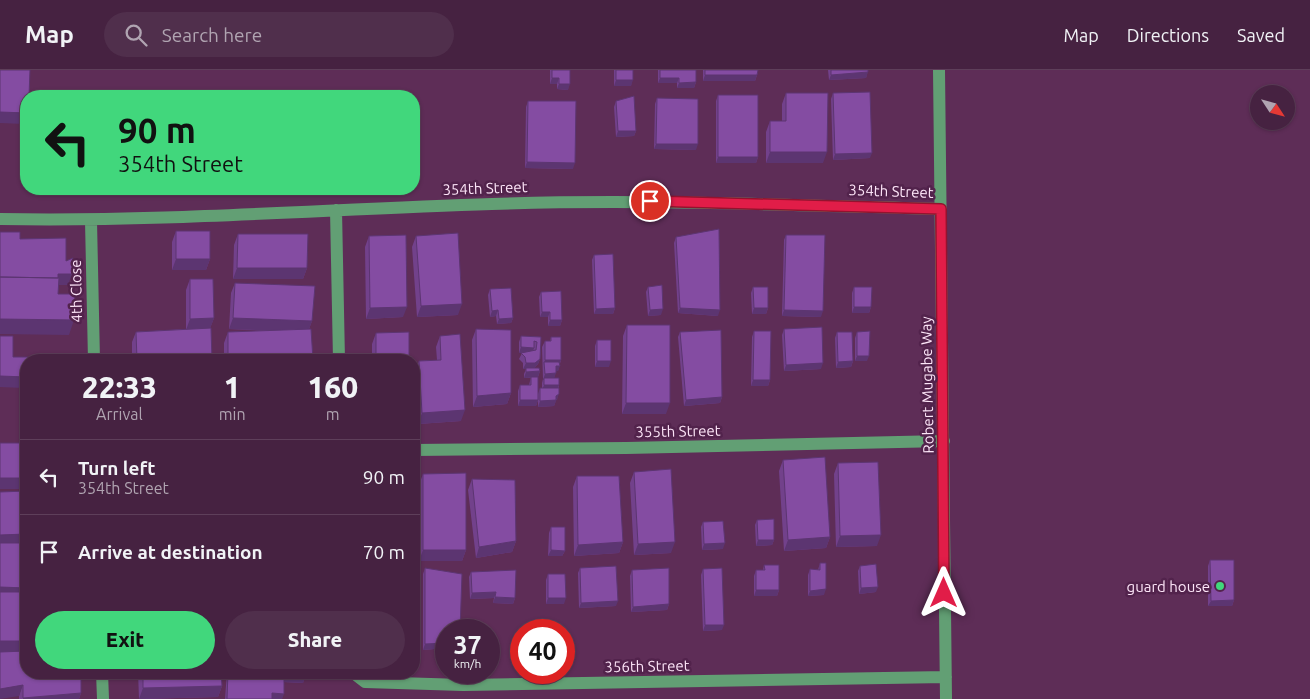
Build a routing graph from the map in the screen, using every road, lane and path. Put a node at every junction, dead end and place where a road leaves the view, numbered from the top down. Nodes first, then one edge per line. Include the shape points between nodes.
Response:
1 (939, 70) edge
2 (941, 209) junction
3 (336, 210) junction
4 (0, 219) edge
5 (91, 221) junction
6 (94, 354) edge
7 (339, 354) edge
8 (944, 440) junction
9 (420, 450) edge
10 (946, 677) junction
11 (102, 679) edge
12 (361, 679) edge
13 (103, 699) edge
14 (946, 699) edge

1 - 2 street, Robert Mugabe Way
2 - 3 street, 354th Street via 650,201
2 - 8 street, Robert Mugabe Way
3 - 5 street, 354th Street
3 - 7 street
4 - 5 street, 354th Street
5 - 6 street, 4th Close
8 - 9 street, 355th Street
8 - 10 street, Robert Mugabe Way
10 - 12 street, 356th Street via 463,685 365,682
10 - 14 street, Robert Mugabe Way
11 - 13 street

